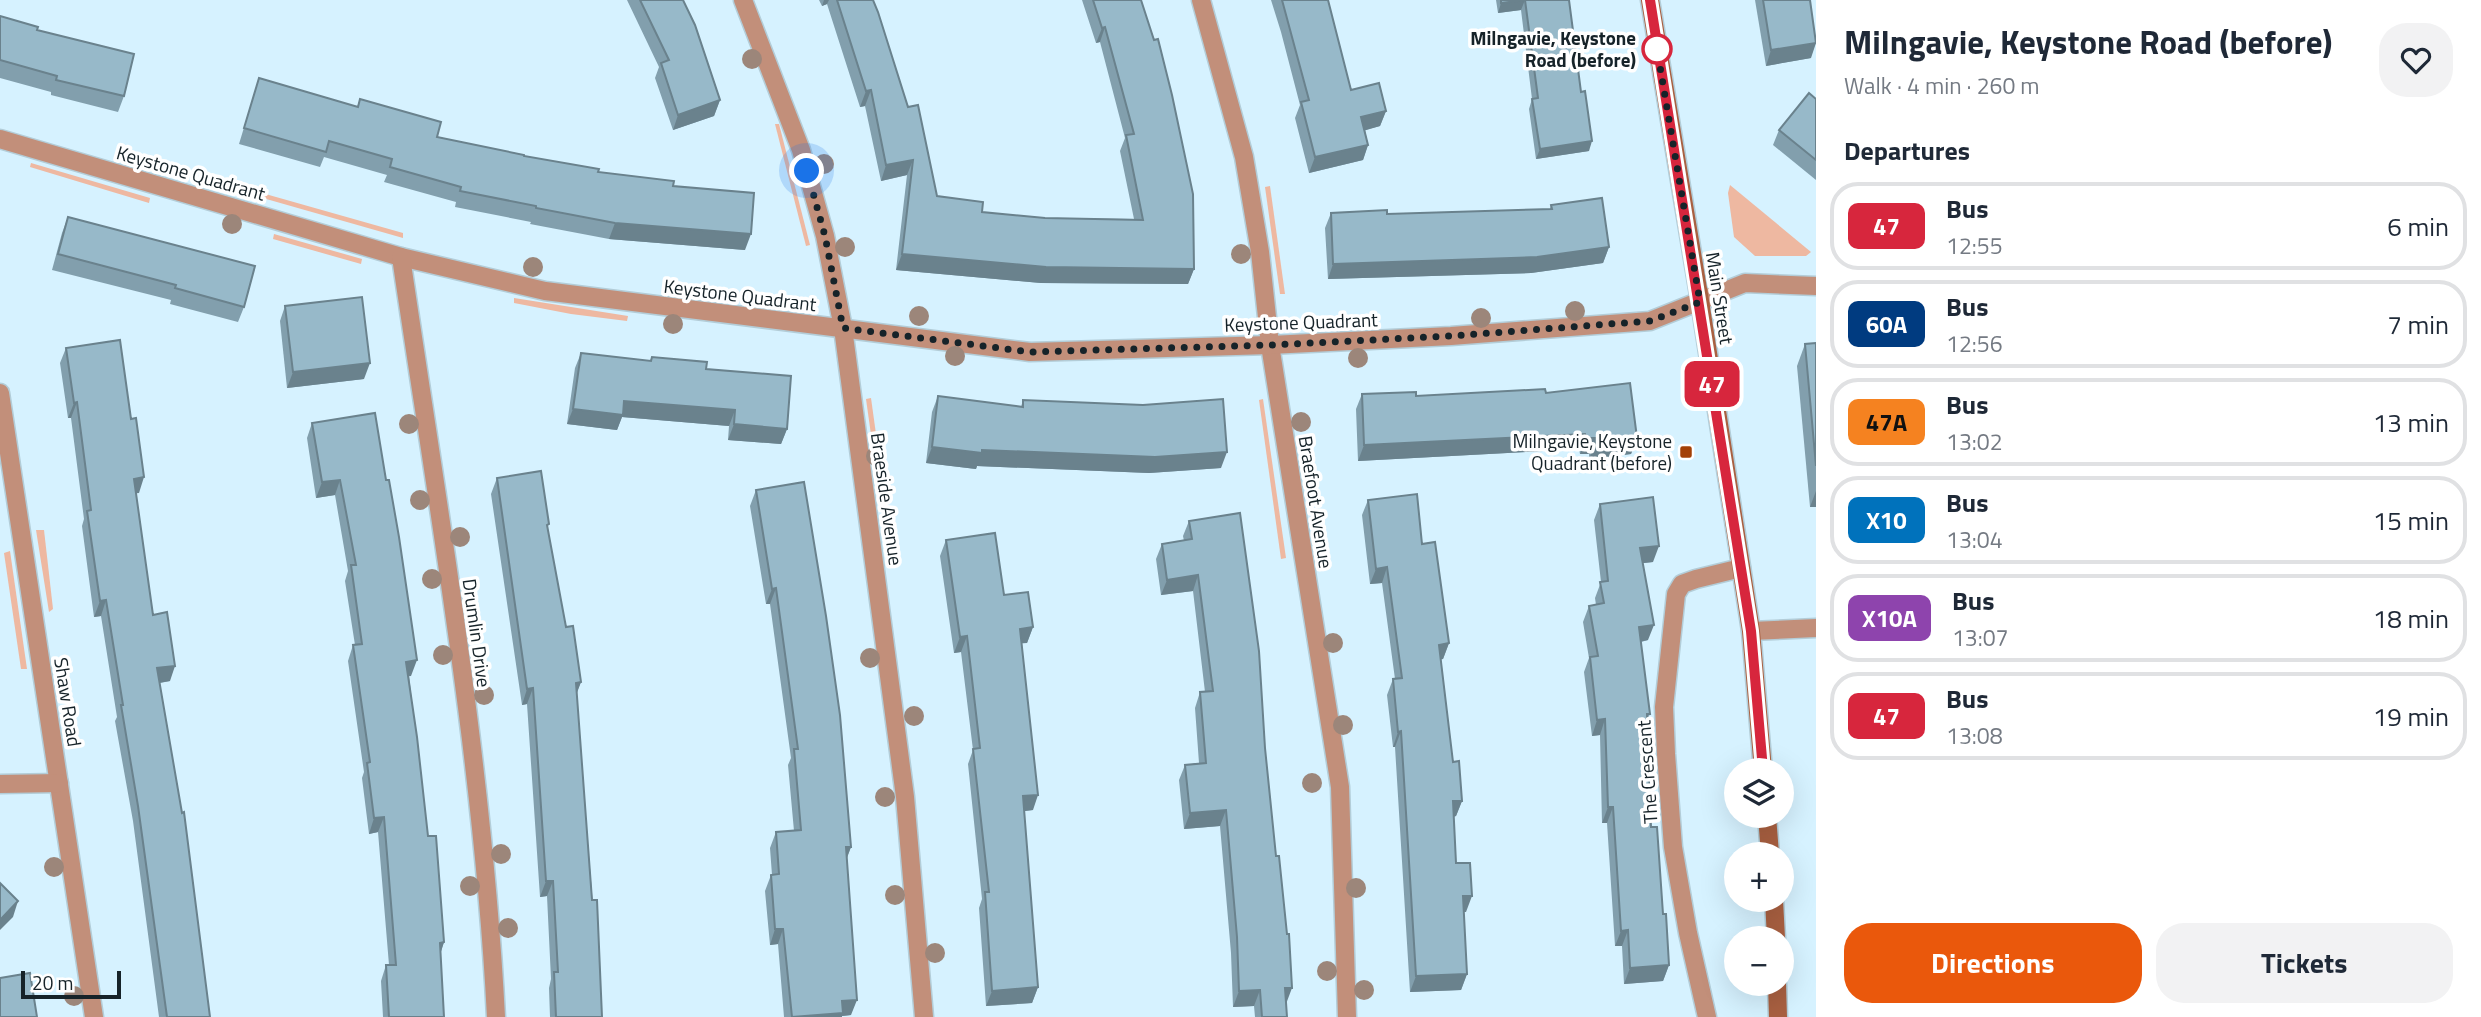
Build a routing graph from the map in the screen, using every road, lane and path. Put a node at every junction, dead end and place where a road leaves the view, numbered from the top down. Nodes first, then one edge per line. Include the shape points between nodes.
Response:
1 (743, 0) edge
2 (1201, 0) edge
3 (1650, 0) edge
4 (0, 139) edge
5 (401, 257) junction
6 (1816, 286) edge
7 (1700, 302) junction
8 (843, 328) junction
9 (1270, 345) junction
10 (0, 393) edge
11 (1741, 568) junction
12 (1816, 628) edge
13 (1751, 631) junction
14 (1762, 758) edge
15 (59, 783) junction
16 (0, 784) edge
17 (1777, 996) edge
18 (94, 1017) edge
19 (496, 1017) edge
20 (924, 1017) edge
21 (1347, 1017) edge
22 (1707, 1017) edge
23 (1778, 1017) edge

1 - 8 street, Braeside Avenue via 801,150 825,236
2 - 9 street, Braefoot Avenue via 1244,158
3 - 7 main road, Main Street
4 - 5 street, Keystone Quadrant
5 - 8 street, Keystone Quadrant via 545,291
5 - 19 street, Drumlin Drive via 473,757
6 - 7 street, Keystone Quadrant via 1745,283
7 - 9 street, Keystone Quadrant via 1650,321
7 - 11 main road, Main Street
8 - 9 street, Keystone Quadrant via 1030,352
8 - 20 street, Braeside Avenue via 905,796
9 - 21 street, Braefoot Avenue via 1340,786
10 - 15 street, Shaw Road
11 - 13 main road, Main Street
11 - 22 street, The Crescent via 1682,584 1676,594 1664,707 1673,847
12 - 13 street
13 - 14 main road, Main Street
15 - 16 street
15 - 18 street, Shaw Road
17 - 23 main road

